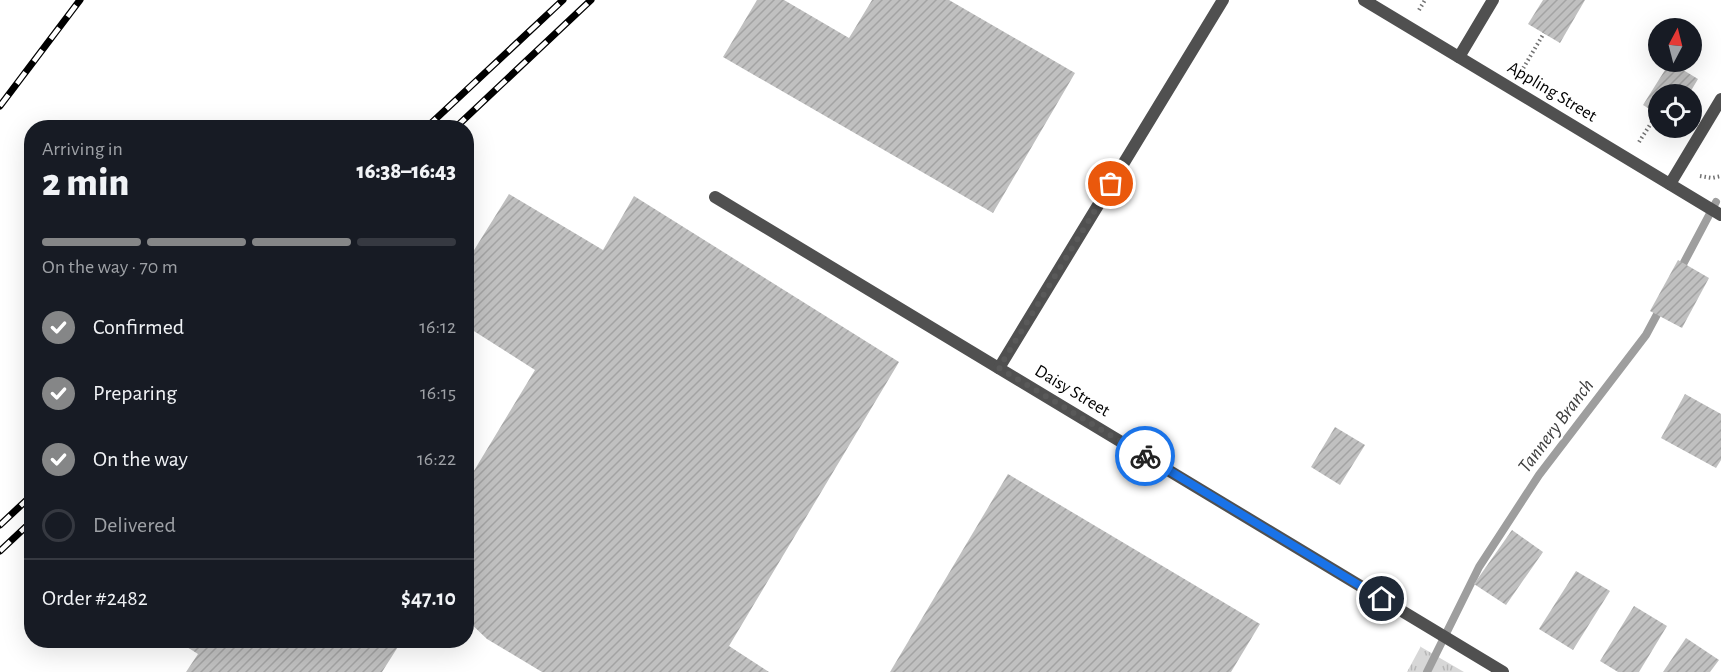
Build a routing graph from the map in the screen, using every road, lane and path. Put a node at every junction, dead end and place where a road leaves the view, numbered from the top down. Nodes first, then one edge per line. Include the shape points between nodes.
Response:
1 (1223, 0) edge
2 (1364, 0) edge
3 (1425, 0) edge
4 (1493, 0) edge
5 (1419, 10) dead end
6 (1544, 33) dead end
7 (1459, 57) junction
8 (1521, 72) dead end
9 (1721, 99) edge
10 (1648, 128) edge
11 (1639, 142) dead end
12 (1700, 176) dead end
13 (1721, 176) edge
14 (1670, 184) junction
15 (715, 196) dead end
16 (1721, 215) edge
17 (999, 368) junction
18 (1503, 672) edge

1 - 17 street
2 - 7 street, Appling Street
3 - 5 path
4 - 7 street
6 - 8 path
7 - 14 street, Appling Street
9 - 14 street
10 - 11 path
12 - 13 path
14 - 16 street, Appling Street
15 - 17 street, Daisy Street
17 - 18 street, Daisy Street

